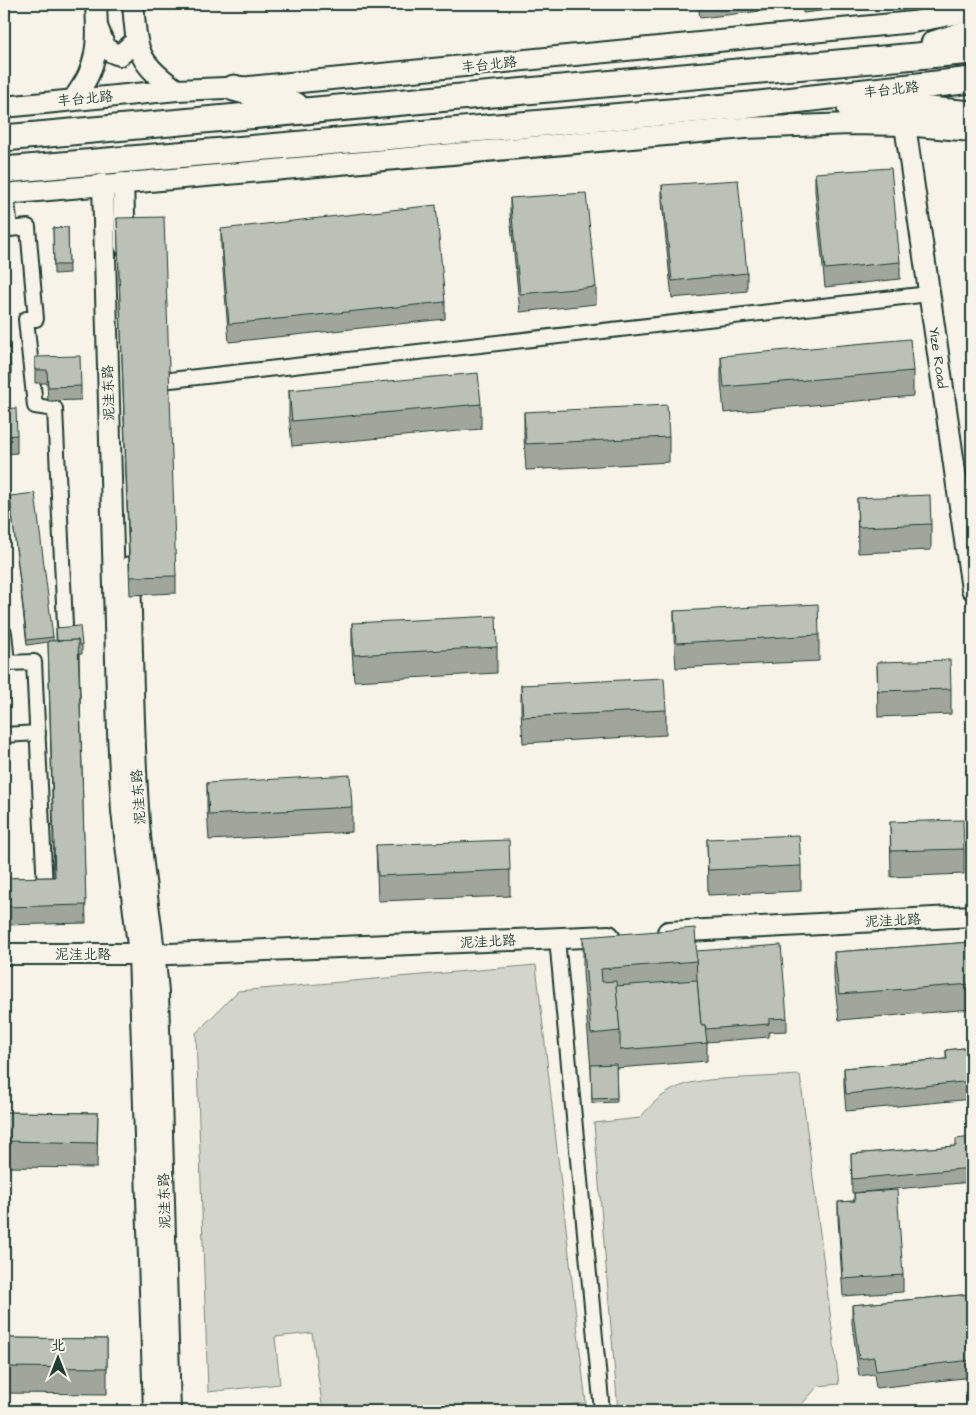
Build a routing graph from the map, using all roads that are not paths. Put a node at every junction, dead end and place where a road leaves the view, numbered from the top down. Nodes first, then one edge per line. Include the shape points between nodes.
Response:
1 (96, 4) edge
2 (133, 4) edge
3 (972, 9) edge
4 (98, 29) junction
5 (972, 32) edge
6 (136, 41) junction
7 (972, 51) edge
8 (884, 58) junction
9 (972, 80) edge
10 (234, 88) junction
11 (177, 90) junction
12 (74, 99) junction
13 (972, 102) edge
14 (750, 105) junction
15 (4, 107) edge
16 (309, 110) junction
17 (972, 114) edge
18 (906, 117) junction
19 (972, 131) edge
20 (4, 138) edge
21 (123, 183) junction
22 (103, 184) junction
23 (4, 186) edge
24 (104, 228) junction
25 (125, 265) edge
26 (929, 294) junction
27 (138, 383) edge
28 (972, 589) edge
29 (65, 625) edge
30 (4, 632) edge
31 (38, 733) junction
32 (4, 735) edge
33 (4, 892) edge
34 (972, 916) edge
35 (646, 934) edge
36 (626, 935) edge
37 (557, 939) junction
38 (4, 954) edge
39 (147, 955) junction
40 (154, 1411) edge
41 (170, 1411) edge
42 (602, 1411) edge

1 - 4 street
2 - 6 street
3 - 10 street, 丰台北路 via 913,22
4 - 6 street via 111,53 120,54
4 - 12 street via 90,73
5 - 8 highway
6 - 11 street via 141,56 159,78
7 - 8 highway, 丰台北路
8 - 16 highway, 丰台北路
9 - 14 highway, 丰台北路
10 - 11 street, 丰台北路
10 - 16 highway
11 - 12 street, 丰台北路
12 - 15 street, 丰台北路
13 - 18 highway
14 - 18 highway
14 - 23 highway, 丰台北路
16 - 20 highway, 丰台北路
17 - 18 highway
18 - 19 street
18 - 21 street via 850,124 744,128
18 - 26 street, Yize Road
21 - 22 street
21 - 25 street
22 - 23 street
22 - 24 street, 泥洼东路
23 - 29 street via 10,229 28,227 36,319 26,319 35,406 55,409
24 - 39 street, 泥洼东路 via 122,811
24 - 39 street, 泥洼东路 via 113,224 118,228 124,315 134,739
26 - 27 street
26 - 28 street, Yize Road
30 - 31 street via 7,663 34,662
31 - 32 street
31 - 33 street via 45,889
34 - 35 street, 泥洼北路
36 - 37 street, 泥洼北路
37 - 39 street, 泥洼北路
37 - 42 street
38 - 39 street, 泥洼北路
39 - 40 street, 泥洼东路
39 - 41 street, 泥洼东路 via 158,993

